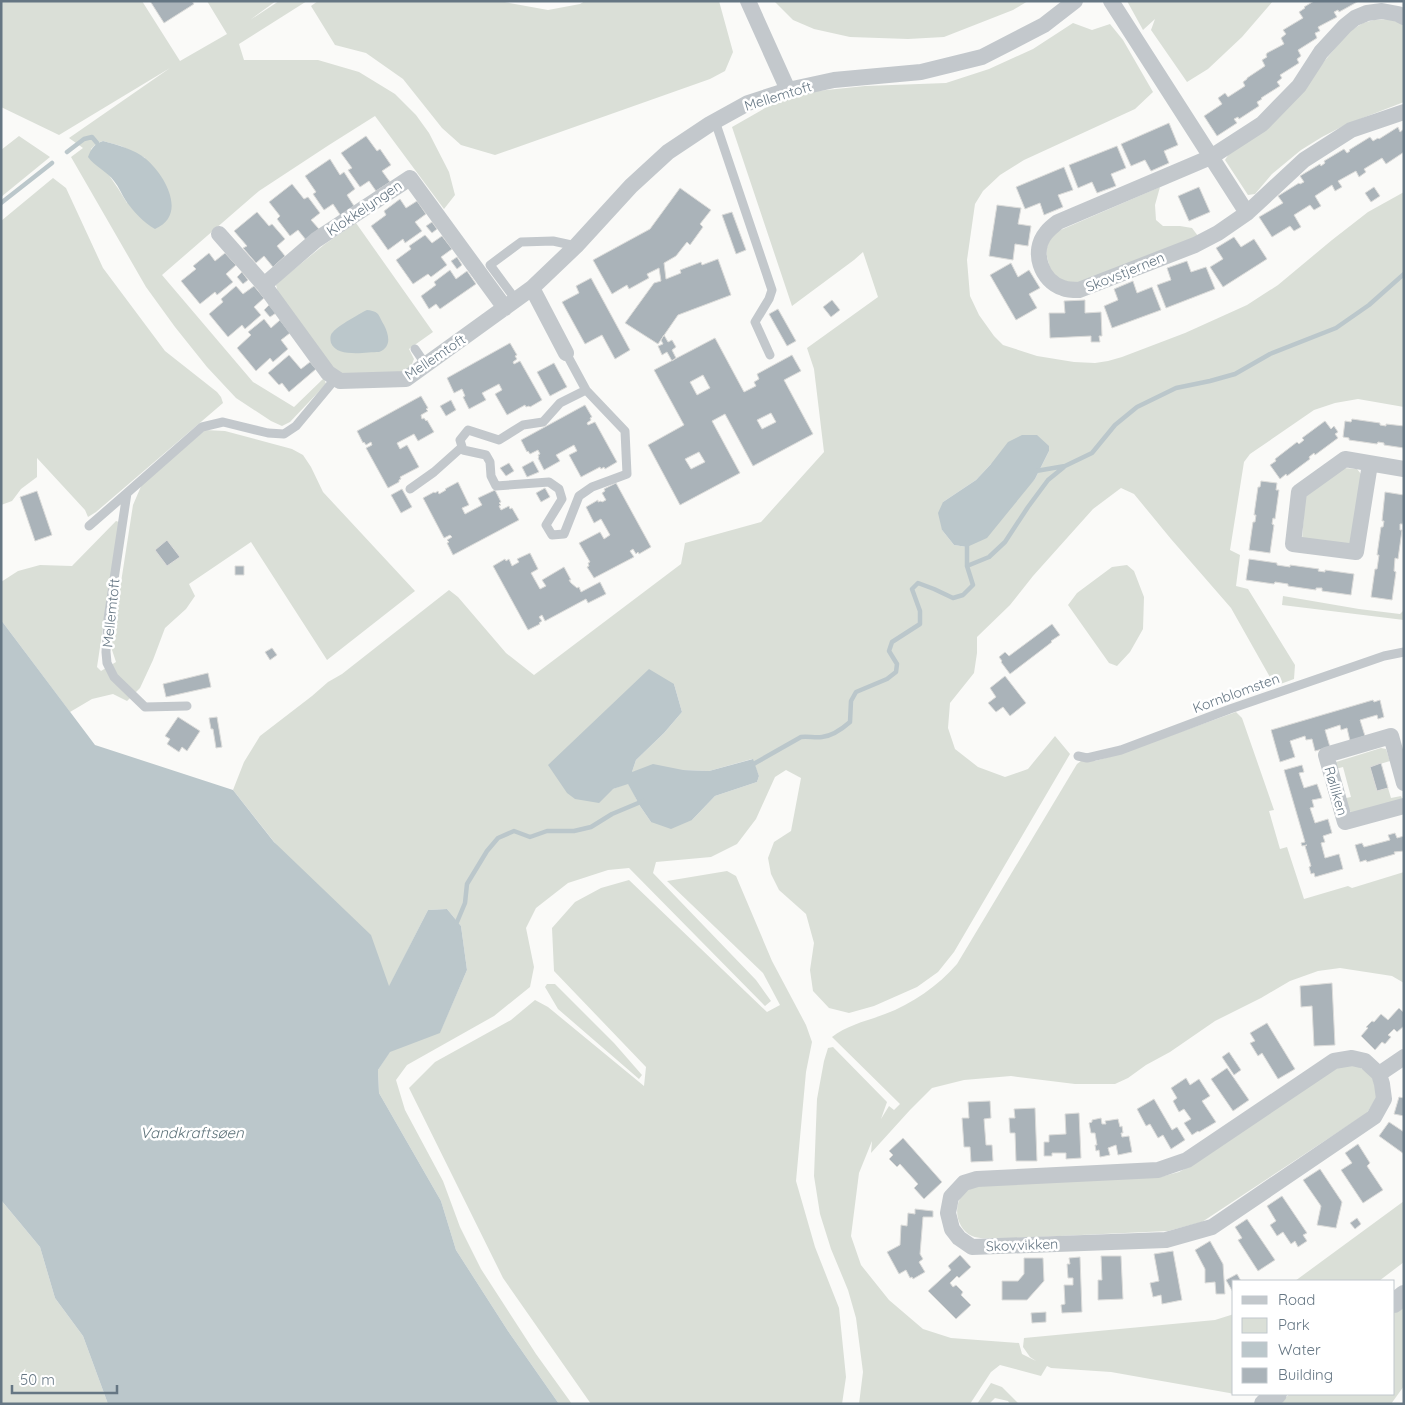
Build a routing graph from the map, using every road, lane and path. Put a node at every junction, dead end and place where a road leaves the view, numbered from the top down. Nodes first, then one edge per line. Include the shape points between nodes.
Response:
1 (748, 1) edge
2 (1075, 1) edge
3 (1110, 1) edge
4 (1404, 17) edge
5 (788, 90) junction
6 (1404, 112) edge
7 (715, 121) junction
8 (1211, 157) junction
9 (1247, 213) junction
10 (219, 234) dead end
11 (576, 246) junction
12 (264, 285) junction
13 (532, 288) junction
14 (511, 304) junction
15 (415, 349) dead end
16 (566, 353) joint
17 (770, 355) dead end
18 (426, 365) junction
19 (336, 378) junction
20 (586, 390) junction
21 (462, 447) junction
22 (1370, 464) junction
23 (1404, 469) edge
24 (410, 489) dead end
25 (127, 493) junction
26 (89, 526) dead end
27 (1404, 652) edge
28 (187, 706) dead end
29 (1078, 756) dead end
30 (1404, 783) edge
31 (1404, 806) edge
32 (1404, 1057) edge
33 (1379, 1074) junction
34 (1276, 1395) edge
35 (1264, 1404) edge

1 - 5 street
2 - 5 street, Mellemtoft via 1044,25 982,57 922,72 834,80
3 - 8 street
4 - 8 street, Skovstjernen via 1382,11 1355,18 1321,52 1299,86 1262,124
5 - 7 street, Mellemtoft via 748,103
6 - 9 street, Skovstjernen via 1351,130 1304,160
7 - 11 street, Mellemtoft via 668,152 631,186
7 - 17 lane via 772,290 755,322
8 - 9 street
8 - 9 street, Skovstjernen via 1058,222 1040,242 1038,258 1043,271 1054,284 1064,289 1079,290 1195,244
10 - 12 street
11 - 13 street, Mellemtoft
11 - 14 lane via 554,241 521,242 490,265
12 - 14 street, Klokkelyngen via 316,240 410,178
12 - 19 street via 328,373
13 - 14 street, Mellemtoft
13 - 16 street
14 - 18 street, Mellemtoft
15 - 18 lane
16 - 20 lane
18 - 19 street, Mellemtoft via 406,379 340,381
19 - 25 lane via 296,426 284,434 268,434 222,422 202,427
20 - 21 lane via 560,403 543,422 523,425 499,440 468,430 460,440
20 - 21 lane via 624,431 627,474 578,496 564,534 552,535 546,525 562,499 559,489 549,482 496,486 486,455 463,450
21 - 24 lane
22 - 22 street via 1356,552 1293,544 1299,492 1345,459
22 - 23 street
25 - 26 lane
25 - 28 lane, Mellemtoft via 108,619 107,663 114,677 146,707
27 - 29 lane, Kornblomsten via 1384,656 1121,750 1087,758
30 - 31 street, Rølliken via 1391,736 1326,755 1345,822
32 - 33 street
33 - 33 street, Skovvikken via 1384,1099 1374,1116 1212,1227 1166,1240 972,1247 952,1229 948,1213 951,1197 964,1183 977,1179 1158,1170 1187,1160 1334,1061 1352,1058 1365,1061
34 - 35 street

